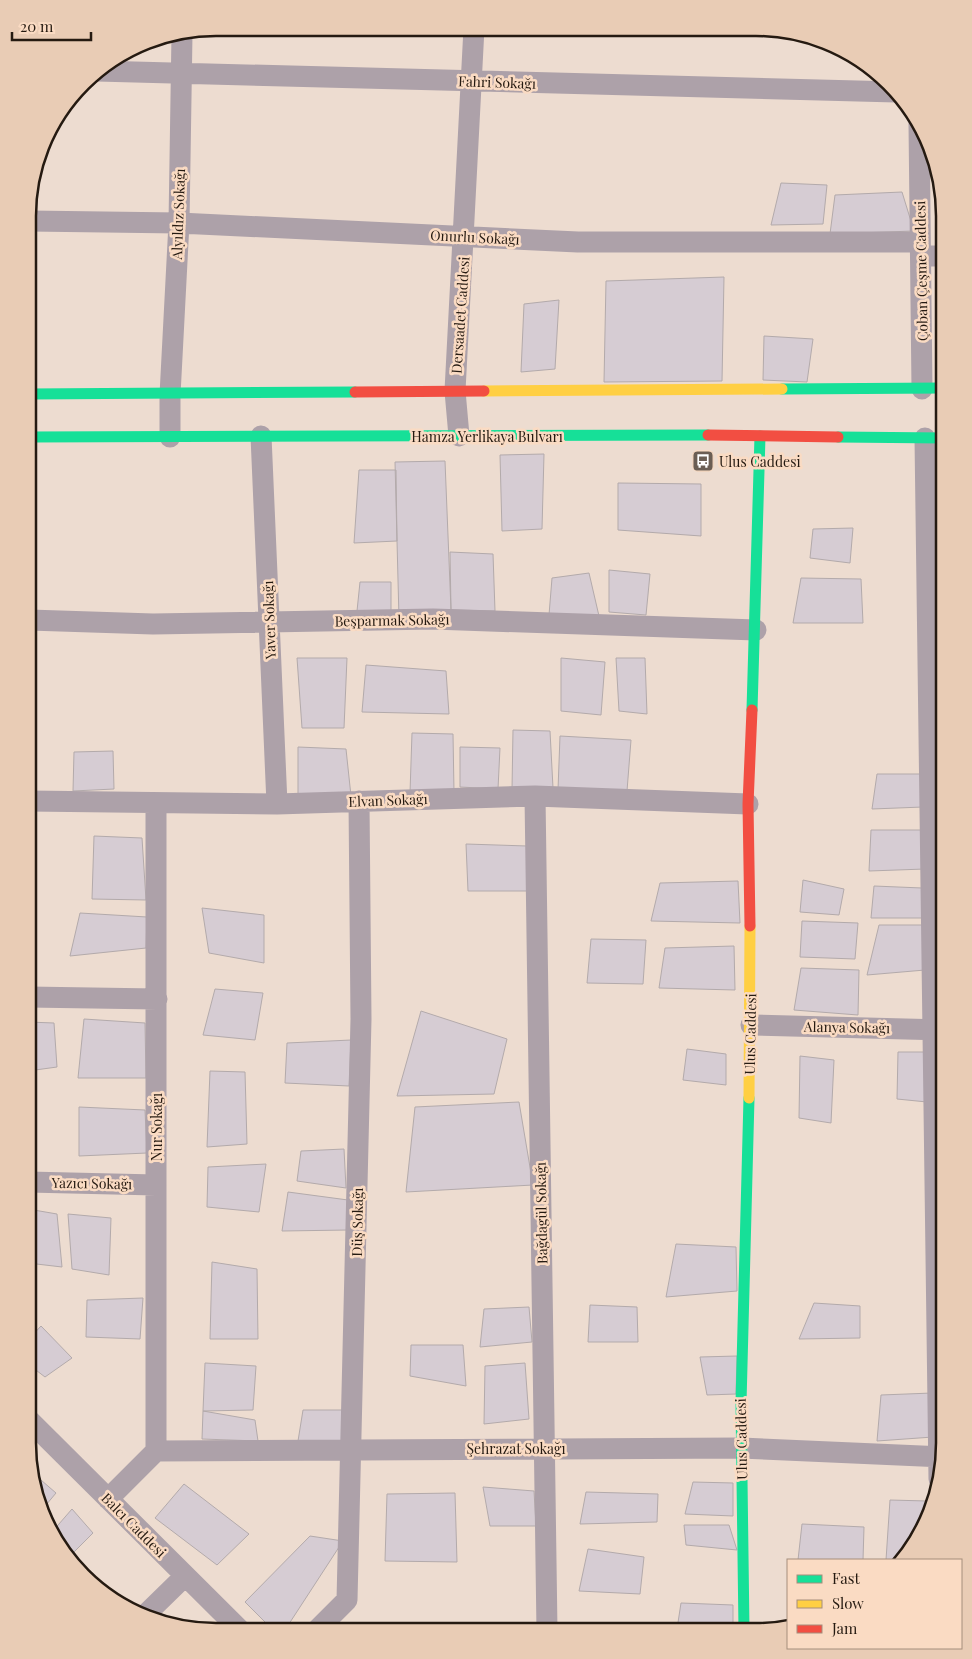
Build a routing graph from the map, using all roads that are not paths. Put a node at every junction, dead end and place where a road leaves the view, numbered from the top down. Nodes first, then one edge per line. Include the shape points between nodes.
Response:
1 (474, 36) edge
2 (182, 40) edge
3 (110, 71) edge
4 (181, 72) junction
5 (471, 81) junction
6 (885, 92) edge
7 (918, 140) edge
8 (36, 221) edge
9 (179, 223) junction
10 (464, 236) junction
11 (921, 249) junction
12 (936, 254) edge
13 (922, 388) junction
14 (936, 388) edge
15 (455, 391) junction
16 (36, 394) edge
17 (170, 395) junction
18 (261, 436) junction
19 (459, 436) junction
20 (760, 436) junction
21 (36, 437) edge
22 (170, 437) junction
23 (935, 438) edge
24 (36, 620) edge
25 (270, 622) junction
26 (756, 630) junction
27 (936, 635) edge
28 (535, 796) junction
29 (36, 801) edge
30 (358, 801) junction
31 (156, 802) junction
32 (277, 804) junction
33 (748, 804) junction
34 (36, 997) edge
35 (156, 999) junction
36 (751, 1025) junction
37 (936, 1030) edge
38 (36, 1182) edge
39 (156, 1185) junction
40 (36, 1427) edge
41 (544, 1447) junction
42 (741, 1448) junction
43 (352, 1449) junction
44 (156, 1450) junction
45 (935, 1457) edge
46 (108, 1499) junction
47 (186, 1576) junction
48 (150, 1610) edge
49 (233, 1623) edge
50 (324, 1623) edge
51 (547, 1623) edge
52 (744, 1623) edge

1 - 5 street, Dersaadet Caddesi
2 - 4 street, Alyıldız Sokağı
3 - 4 street, Fahri Sokağı
4 - 5 street, Fahri Sokağı
4 - 9 street, Alyıldız Sokağı
5 - 6 street, Fahri Sokağı
5 - 10 street, Dersaadet Caddesi
7 - 11 street, Çoban Çeşme Caddesi
8 - 9 street, Onurlu Sokağı
9 - 10 street, Onurlu Sokağı
9 - 17 street, Alyıldız Sokağı
10 - 11 street, Onurlu Sokağı via 578,242
10 - 15 street, Dersaadet Caddesi
11 - 12 street, Onurlu Sokağı
11 - 13 street, Çoban Çeşme Caddesi
13 - 14 main road
13 - 15 main road
15 - 17 main road
15 - 19 street, Dersaadet Caddesi
16 - 17 main road
17 - 22 street, Alyıldız Sokağı
18 - 19 main road, Hamza Yerlikaya Bulvarı
18 - 22 main road, Hamza Yerlikaya Bulvarı
18 - 25 street, Yaver Sokağı
19 - 20 main road, Hamza Yerlikaya Bulvarı
20 - 23 main road, Hamza Yerlikaya Bulvarı
20 - 26 main road, Ulus Caddesi
21 - 22 main road, Hamza Yerlikaya Bulvarı
23 - 27 street
24 - 25 street, Beşparmak Sokağı via 153,624
25 - 26 street, Beşparmak Sokağı via 433,618
25 - 32 street, Yaver Sokağı
26 - 33 main road, Ulus Caddesi
28 - 30 street, Elvan Sokağı
28 - 33 street, Elvan Sokağı
28 - 41 street, Bağdagül Sokağı
29 - 31 street, Elvan Sokağı
30 - 32 street, Elvan Sokağı
30 - 43 street, Düş Sokağı via 361,1019
31 - 32 street, Elvan Sokağı
31 - 35 street, Nur Sokağı
33 - 36 main road, Ulus Caddesi
34 - 35 street
35 - 39 street, Nur Sokağı
36 - 37 street, Alanya Sokağı
36 - 42 main road, Ulus Caddesi
38 - 39 street, Yazıcı Sokağı
39 - 44 street, Nur Sokağı
40 - 46 street, Balcı Caddesi
41 - 42 street, Şehrazat Sokağı
41 - 43 street, Şehrazat Sokağı
41 - 51 street, Bağdagül Sokağı
42 - 45 street, Şehrazat Sokağı
42 - 52 main road, Ulus Caddesi
43 - 44 street, Şehrazat Sokağı
43 - 50 street, Düş Sokağı via 347,1600
44 - 46 street
46 - 47 street, Balcı Caddesi
47 - 48 street
47 - 49 street, Balcı Caddesi

